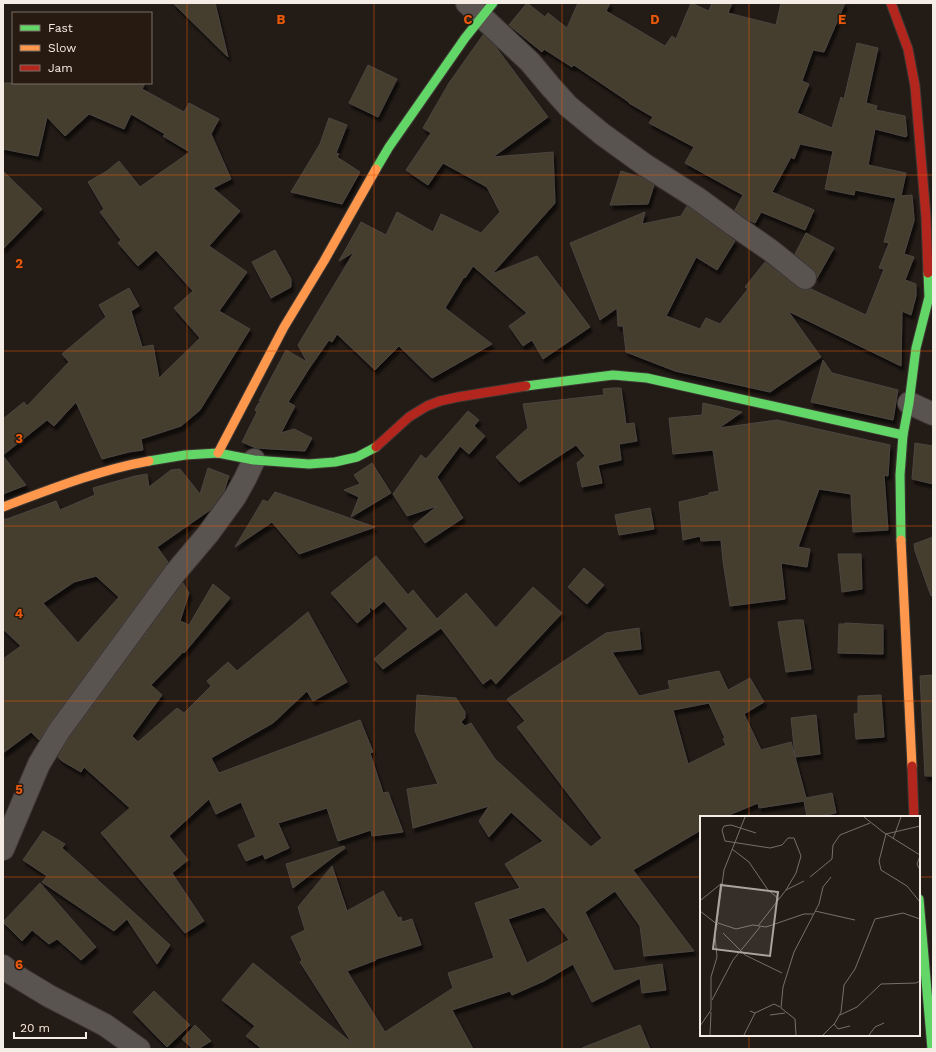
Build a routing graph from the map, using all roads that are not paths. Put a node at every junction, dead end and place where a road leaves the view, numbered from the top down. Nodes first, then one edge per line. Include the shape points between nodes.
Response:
1 (891, 3) edge
2 (481, 8) edge
3 (805, 278) dead end
4 (909, 403) junction
5 (933, 414) edge
6 (903, 435) junction
7 (218, 453) junction
8 (254, 460) junction
9 (3, 507) edge
10 (914, 816) edge
11 (3, 849) edge
12 (920, 912) edge
13 (3, 966) edge
14 (139, 1049) edge
15 (932, 1049) edge

1 - 4 street via 908,49 915,86 926,217 929,297 916,348
2 - 3 street via 568,106 602,134 697,198
2 - 7 street via 465,38 389,147 284,327
4 - 5 street
4 - 6 street
6 - 8 street via 647,378 613,375 536,384 440,401 409,417 375,447 357,457 308,464
6 - 10 street via 900,507
7 - 8 street
7 - 9 street via 184,455 132,464 64,484
8 - 11 street via 235,497 59,731 39,764
12 - 15 street
13 - 14 street via 49,996 105,1025

